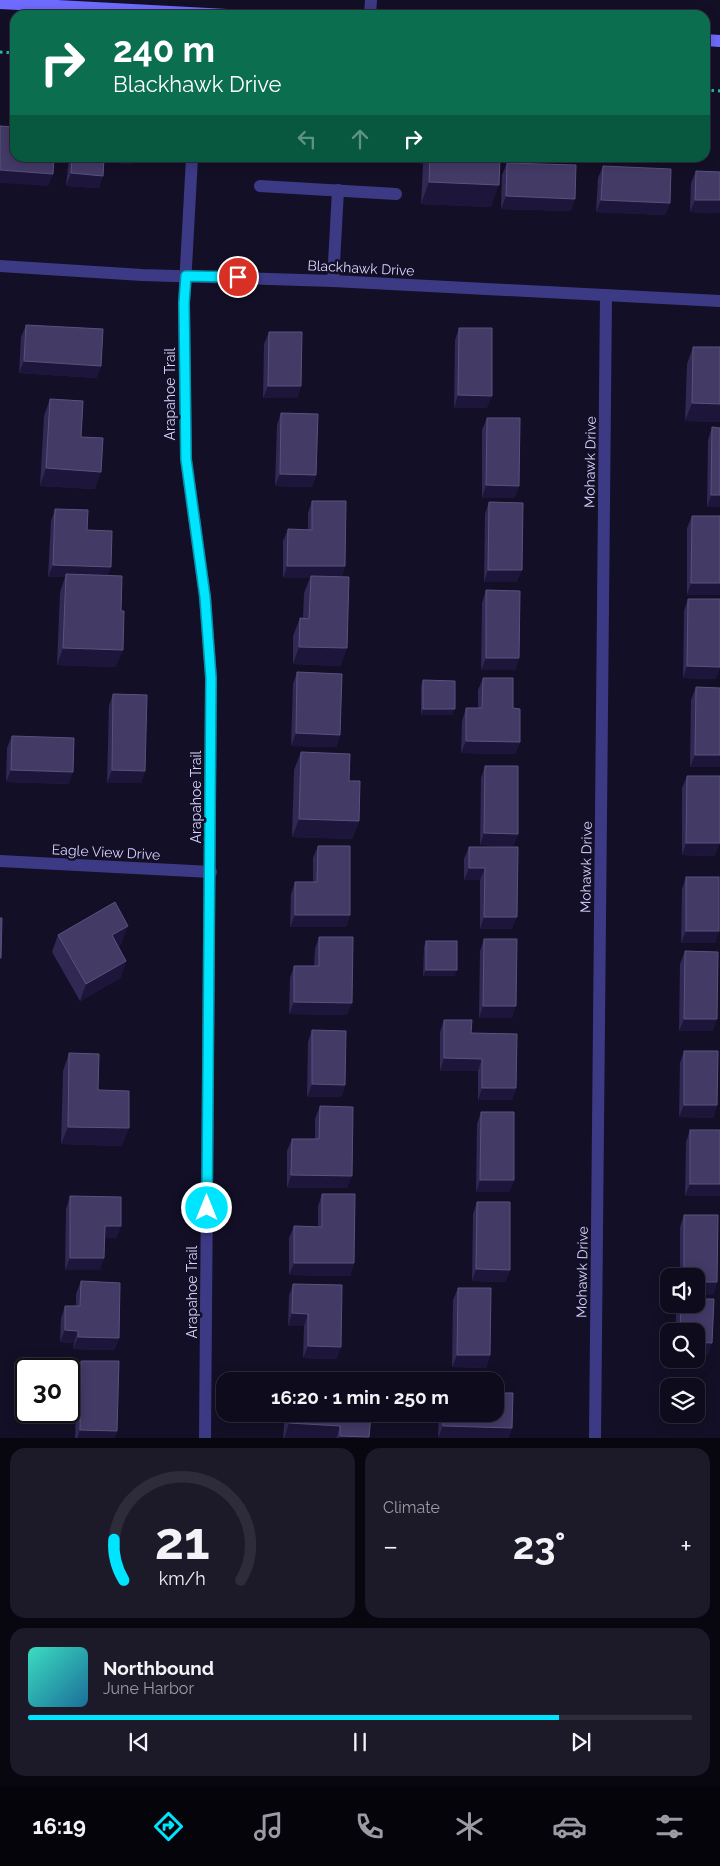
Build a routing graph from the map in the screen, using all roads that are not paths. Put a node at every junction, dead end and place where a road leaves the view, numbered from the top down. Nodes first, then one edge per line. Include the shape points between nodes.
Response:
1 (8, 3) edge
2 (130, 10) edge
3 (192, 162) edge
4 (260, 186) dead end
5 (338, 190) junction
6 (396, 194) dead end
7 (0, 266) edge
8 (186, 276) junction
9 (333, 281) junction
10 (606, 295) junction
11 (720, 301) edge
12 (0, 861) edge
13 (211, 872) junction
14 (205, 1438) edge
15 (595, 1438) edge

1 - 2 street
3 - 8 street, Arapahoe Trail
4 - 5 street
5 - 6 street
5 - 9 street
7 - 8 street, Blackhawk Drive
8 - 9 street, Blackhawk Drive
8 - 13 street, Arapahoe Trail via 186,459 205,597 211,678
9 - 10 street, Blackhawk Drive
10 - 11 street, Blackhawk Drive
10 - 15 street, Mohawk Drive
12 - 13 street, Eagle View Drive
13 - 14 street, Arapahoe Trail

